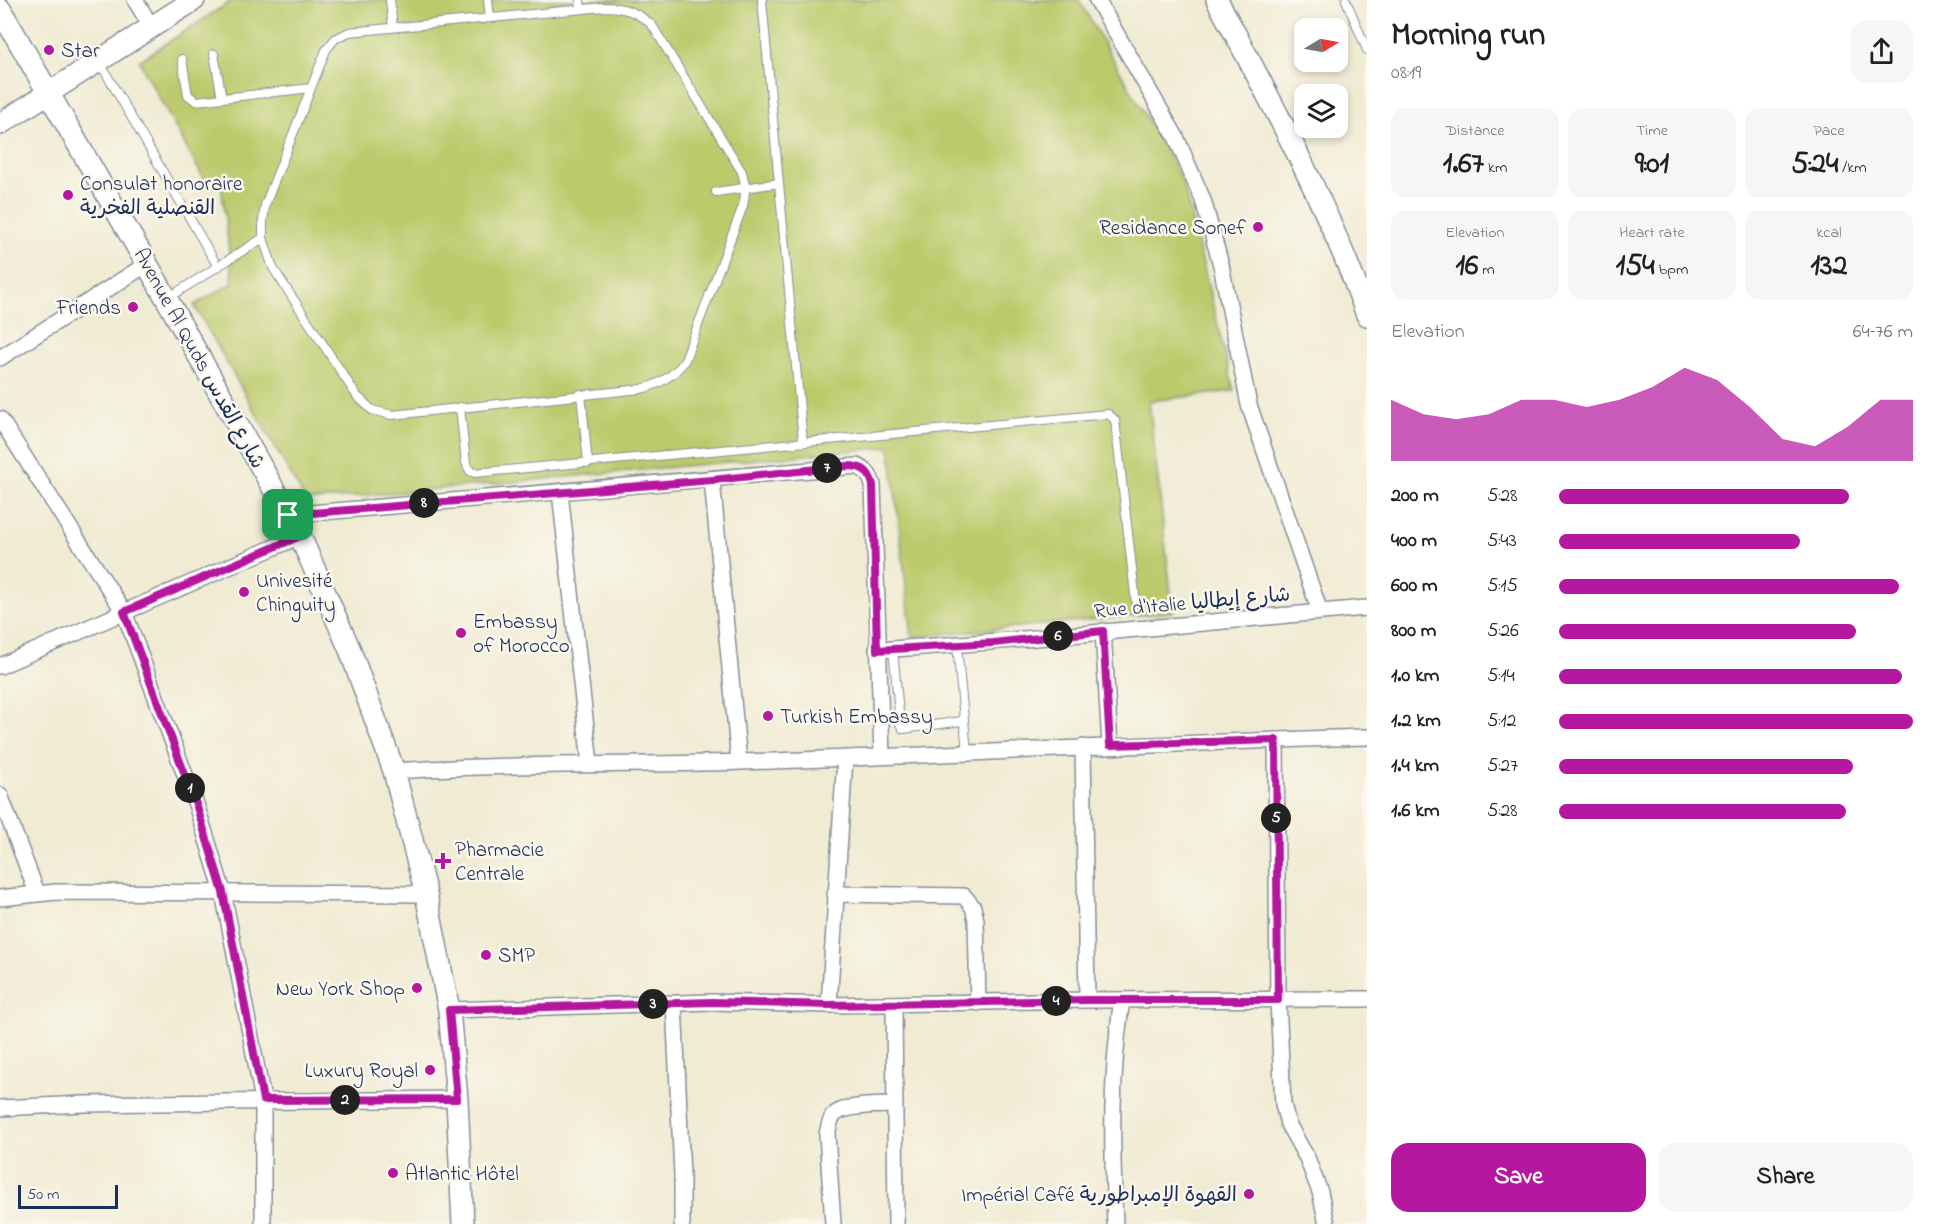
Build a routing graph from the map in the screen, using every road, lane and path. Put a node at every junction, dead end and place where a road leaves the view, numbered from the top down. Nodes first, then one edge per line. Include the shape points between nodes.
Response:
1 (135, 0) edge
2 (194, 0) edge
3 (390, 0) edge
4 (488, 0) edge
5 (580, 0) edge
6 (762, 0) edge
7 (1097, 0) edge
8 (1217, 0) edge
9 (1346, 0) edge
10 (0, 9) edge
11 (581, 9) junction
12 (490, 18) junction
13 (152, 28) junction
14 (393, 28) junction
15 (1367, 50) edge
16 (214, 54) dead end
17 (182, 59) dead end
18 (99, 61) junction
19 (311, 88) junction
20 (48, 93) junction
21 (222, 98) junction
22 (0, 124) edge
23 (779, 183) junction
24 (746, 188) junction
25 (716, 192) dead end
26 (263, 238) junction
27 (147, 264) junction
28 (218, 267) junction
29 (167, 299) junction
30 (1367, 315) edge
31 (0, 358) edge
32 (581, 394) junction
33 (460, 407) junction
34 (0, 419) edge
35 (803, 442) junction
36 (588, 463) junction
37 (712, 480) junction
38 (560, 492) junction
39 (288, 515) junction
40 (300, 536) junction
41 (1136, 603) dead end
42 (1367, 608) edge
43 (124, 612) junction
44 (1320, 612) junction
45 (1103, 631) junction
46 (957, 645) junction
47 (893, 649) junction
48 (877, 650) junction
49 (0, 666) edge
50 (963, 721) junction
51 (1367, 737) edge
52 (1276, 740) junction
53 (1110, 745) junction
54 (1083, 747) junction
55 (967, 752) junction
56 (882, 756) junction
57 (844, 758) junction
58 (739, 762) junction
59 (590, 764) junction
60 (394, 771) junction
61 (0, 795) edge
62 (223, 892) junction
63 (37, 893) junction
64 (426, 894) junction
65 (836, 894) junction
66 (0, 898) edge
67 (1367, 999) edge
68 (1087, 1000) junction
69 (1122, 1000) junction
70 (1278, 1000) junction
71 (674, 1003) junction
72 (978, 1003) junction
73 (894, 1004) junction
74 (829, 1005) junction
75 (449, 1010) junction
76 (457, 1099) junction
77 (263, 1100) junction
78 (895, 1105) junction
79 (0, 1108) edge
80 (263, 1224) edge
81 (463, 1224) edge
82 (682, 1224) edge
83 (833, 1224) edge
84 (896, 1224) edge
85 (1114, 1224) edge
86 (1327, 1224) edge

1 - 13 street
2 - 13 street
3 - 14 lane
4 - 12 lane
5 - 11 lane
6 - 23 lane
7 - 44 street via 1176,137 1203,200 1250,405
8 - 30 street via 1290,135 1359,283
9 - 15 lane
10 - 20 street, Avenue Al Quds شارع القدس
11 - 12 lane
11 - 24 lane via 617,7 642,16 652,25 742,172
12 - 14 lane
13 - 18 street
14 - 19 lane via 349,32 335,39 326,50
16 - 21 lane
17 - 21 lane via 190,98
18 - 20 street
18 - 28 lane
19 - 21 lane
19 - 26 lane via 265,205
20 - 22 street
20 - 27 street, Avenue Al Quds شارع القدس
23 - 24 lane
23 - 35 lane
24 - 25 lane
24 - 32 lane via 684,363 653,386
26 - 28 lane
26 - 33 lane via 273,268 364,404 392,416
27 - 29 street, Avenue Al Quds شارع القدس
27 - 31 street
28 - 29 lane
29 - 39 street, Avenue Al Quds شارع القدس
32 - 33 lane
32 - 36 lane
33 - 36 lane via 467,467 474,473
34 - 43 street
35 - 36 lane
35 - 41 lane via 1111,415 1115,420
37 - 38 street
37 - 48 street via 847,466 866,470 873,485
37 - 58 street
38 - 39 street
38 - 59 street
39 - 40 street, Avenue Al Quds شارع القدس
40 - 43 street
40 - 60 street, Avenue Al Quds شارع القدس via 350,650
42 - 44 street, Rue d'Italie شارع إيطاليا
43 - 49 street
43 - 62 street via 196,804
44 - 45 street, Rue d'Italie شارع إيطاليا
45 - 46 street, Rue d'Italie شارع إيطاليا
45 - 53 street
46 - 47 street, Rue d'Italie شارع إيطاليا
46 - 50 lane
47 - 48 street, Rue d'Italie شارع إيطاليا
47 - 50 lane via 903,729
48 - 56 street
50 - 55 lane
51 - 52 street
52 - 53 street
52 - 70 street
53 - 54 street
54 - 55 street
54 - 68 street
55 - 56 street
56 - 57 street
57 - 58 street
57 - 65 street
58 - 59 street
59 - 60 street
60 - 64 street, Avenue Al Quds شارع القدس
61 - 63 street
62 - 63 street
62 - 64 street
62 - 77 street
63 - 66 street
64 - 75 street, Avenue Al Quds شارع القدس
65 - 72 street via 964,896 973,907 976,920
65 - 74 street
67 - 70 street
68 - 69 street
68 - 72 street
69 - 70 street
69 - 85 street via 1112,1097
70 - 86 street via 1283,1104 1288,1124 1320,1192
71 - 74 street
71 - 75 street
71 - 82 street
72 - 73 street
73 - 74 street
73 - 78 street
75 - 76 street, Avenue Al Quds شارع القدس
76 - 77 street
76 - 81 street, Avenue Al Quds شارع القدس
77 - 79 street
77 - 80 street
78 - 83 street via 842,1109 829,1122
78 - 84 street

